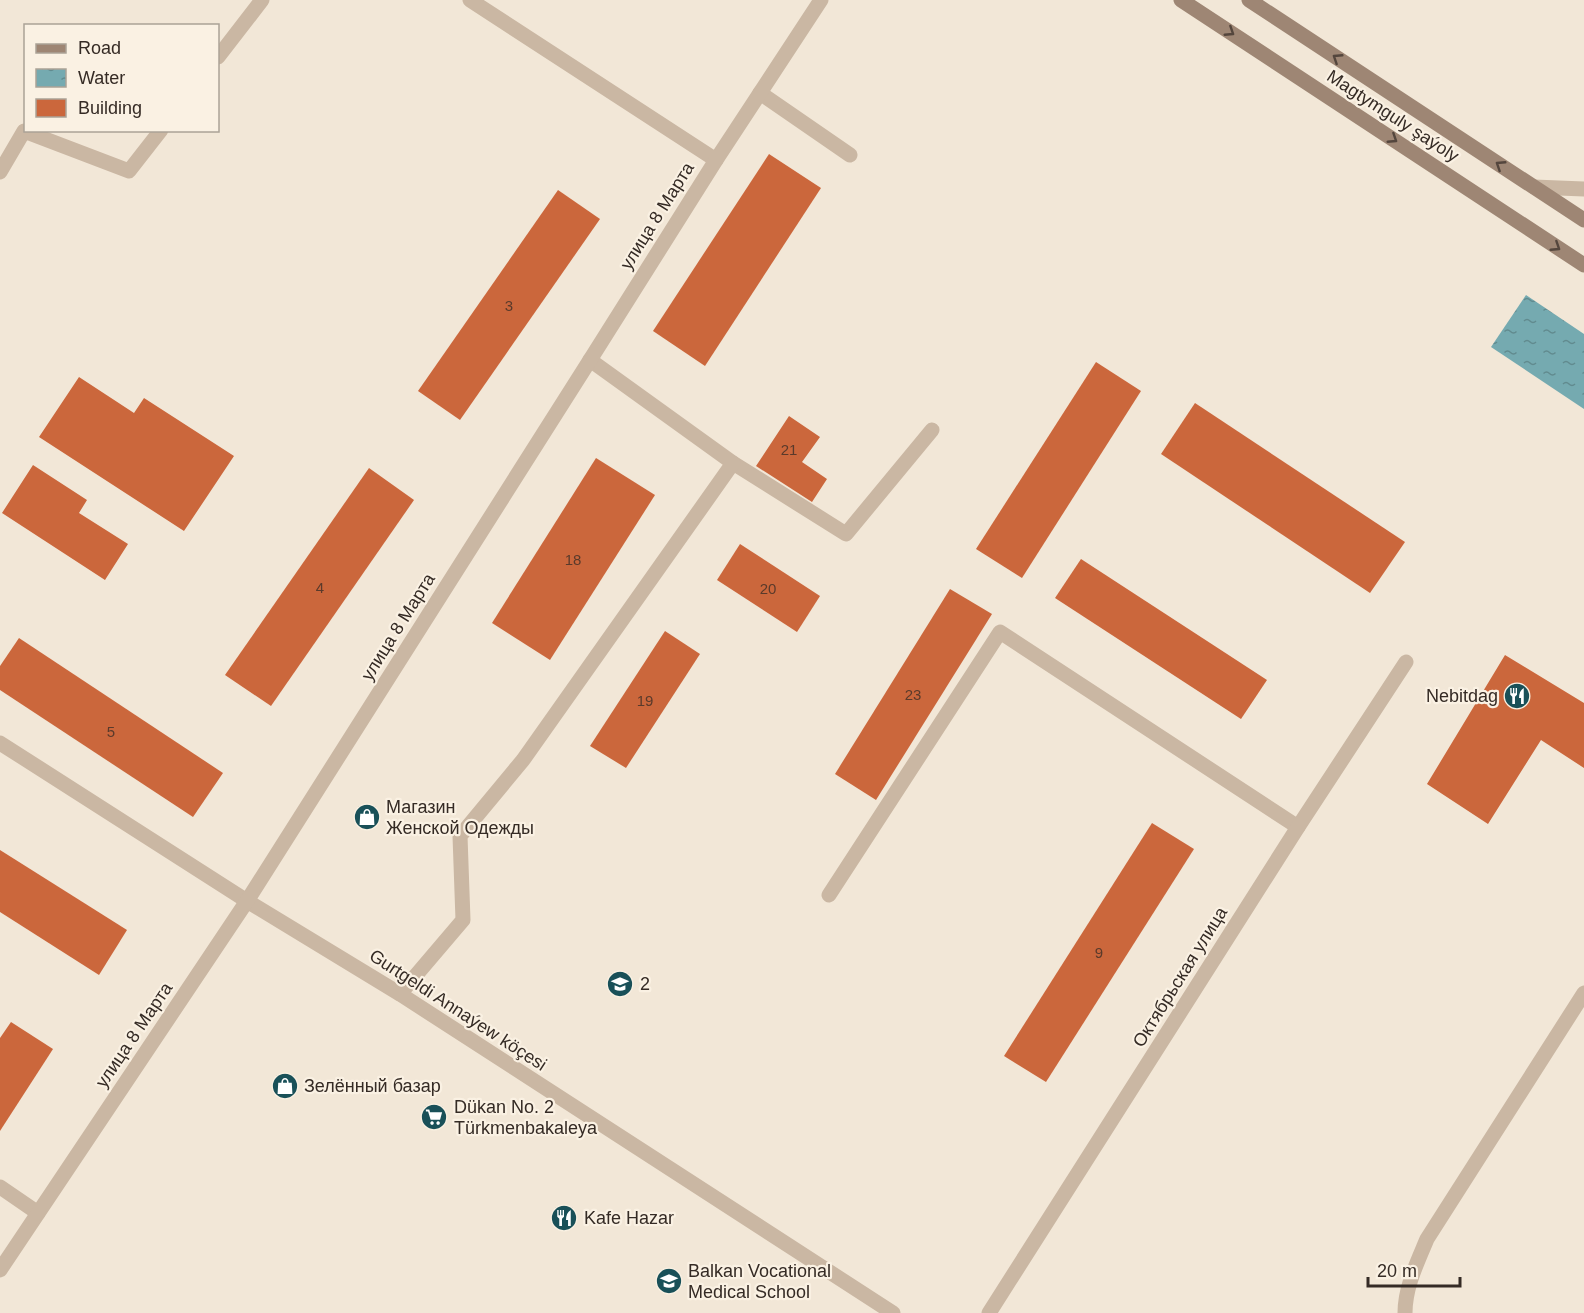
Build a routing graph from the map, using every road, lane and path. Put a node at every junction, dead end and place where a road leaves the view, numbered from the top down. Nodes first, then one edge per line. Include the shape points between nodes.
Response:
1 (262, 0) edge
2 (470, 0) edge
3 (821, 0) edge
4 (1181, 0) edge
5 (1250, 0) edge
6 (219, 56) edge
7 (760, 93) junction
8 (24, 131) edge
9 (27, 132) edge
10 (159, 132) edge
11 (850, 155) dead end
12 (716, 160) junction
13 (0, 172) edge
14 (1534, 187) junction
15 (1584, 189) edge
16 (1584, 220) edge
17 (1584, 265) edge
18 (590, 360) junction
19 (932, 430) dead end
20 (733, 463) junction
21 (1406, 662) dead end
22 (0, 743) edge
23 (1299, 827) junction
24 (829, 895) dead end
25 (247, 901) junction
26 (1584, 993) edge
27 (400, 994) junction
28 (0, 1187) edge
29 (38, 1213) junction
30 (0, 1270) edge
31 (893, 1313) edge
32 (989, 1313) edge
33 (1406, 1313) edge

1 - 6 street
2 - 12 street
3 - 7 street, улица 8 Марта
4 -> 17 street, Magtymguly şaýoly
14 -> 5 street, Magtymguly şaýoly
7 - 11 street
7 - 12 street, улица 8 Марта
8 - 13 street
9 - 10 street via 129,171
12 - 18 street, улица 8 Марта
14 - 15 street
14 - 16 street, Magtymguly şaýoly
18 - 20 street
18 - 25 street, улица 8 Марта
19 - 20 street via 846,534
20 - 27 street via 524,760 460,836 463,920
21 - 23 street, Октябрьская улица
22 - 25 street, Gurtgeldi Annaýew köçesi
23 - 24 street via 1000,632
23 - 32 street, Октябрьская улица
25 - 27 street, Gurtgeldi Annaýew köçesi
25 - 29 street, улица 8 Марта
26 - 33 street via 1427,1239 1410,1279
27 - 31 street, Gurtgeldi Annaýew köçesi
28 - 29 street
29 - 30 street, улица 8 Марта

